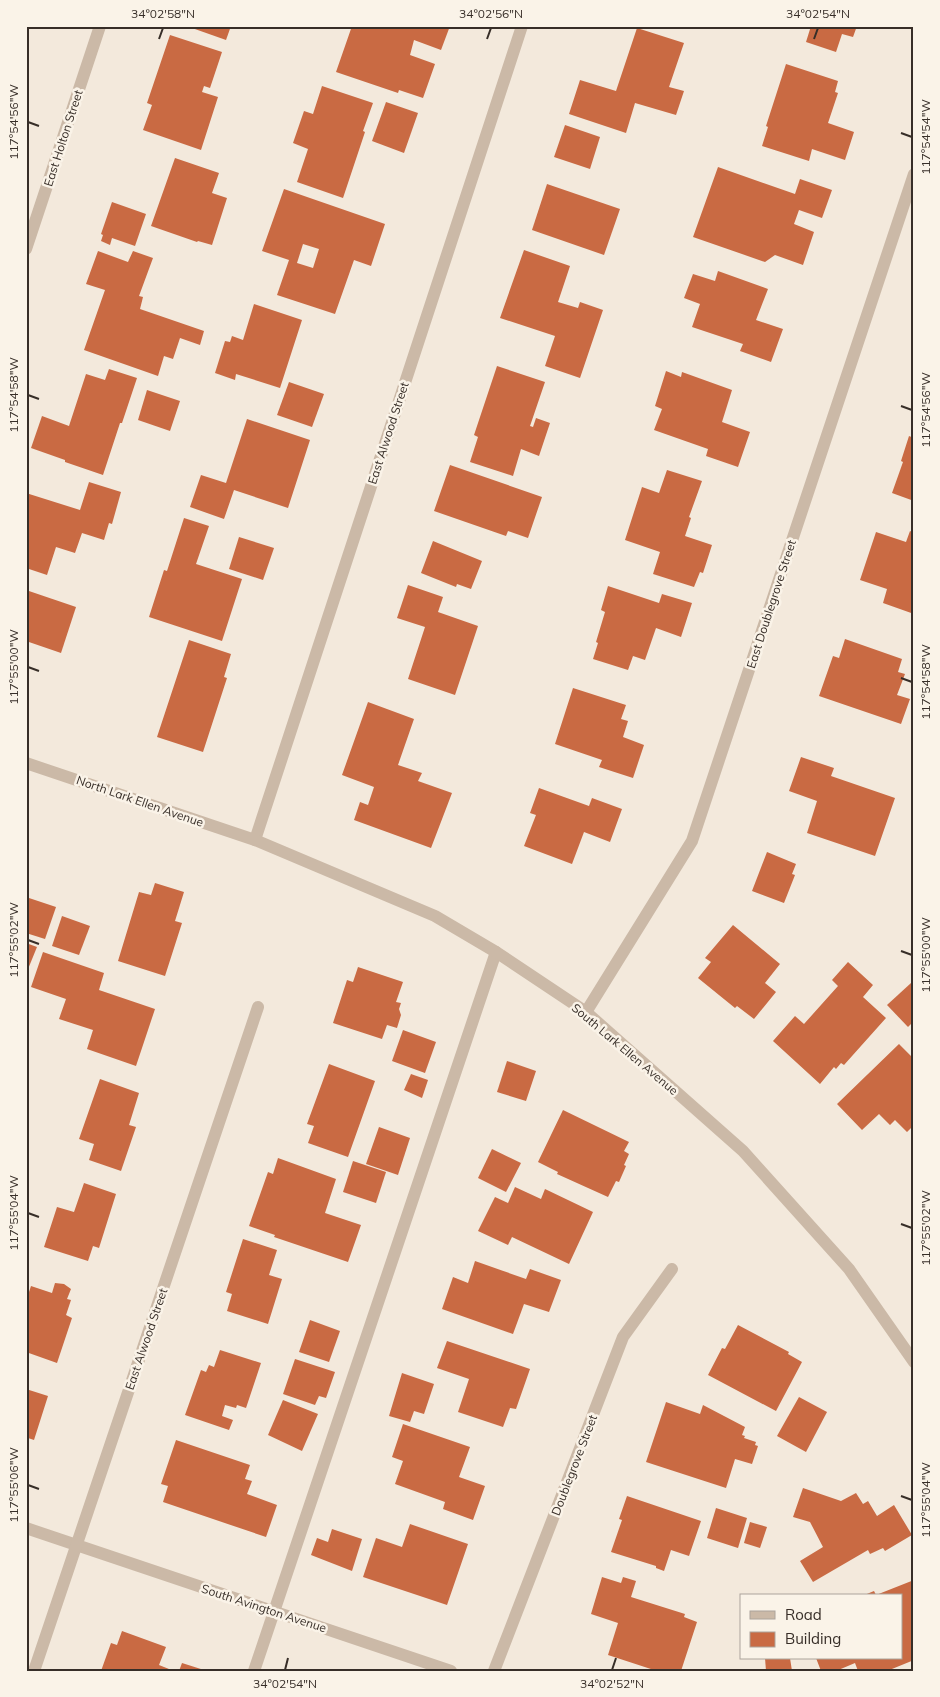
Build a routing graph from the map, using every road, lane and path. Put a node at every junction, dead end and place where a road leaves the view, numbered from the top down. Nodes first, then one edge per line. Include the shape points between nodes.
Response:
1 (100, 26) edge
2 (522, 26) edge
3 (914, 174) edge
4 (26, 249) edge
5 (26, 763) edge
6 (255, 840) junction
7 (496, 952) junction
8 (258, 1007) dead end
9 (586, 1012) junction
10 (672, 1268) dead end
11 (914, 1362) edge
12 (26, 1528) edge
13 (77, 1546) junction
14 (274, 1612) junction
15 (34, 1671) edge
16 (254, 1671) edge
17 (451, 1671) edge
18 (494, 1671) edge

1 - 4 street, East Holton Street
2 - 6 street, East Alwood Street
3 - 9 street, East Doublegrove Street via 692,842
5 - 6 street, North Lark Ellen Avenue
6 - 7 street, South Lark Ellen Avenue via 435,916
7 - 9 street, South Lark Ellen Avenue
7 - 14 street
8 - 13 street, East Alwood Street
9 - 11 street, South Lark Ellen Avenue via 743,1151 849,1269
10 - 18 street, Doublegrove Street via 623,1337
12 - 13 street, South Avington Avenue
13 - 14 street, South Avington Avenue
13 - 15 street, East Alwood Street
14 - 16 street
14 - 17 street, South Avington Avenue

